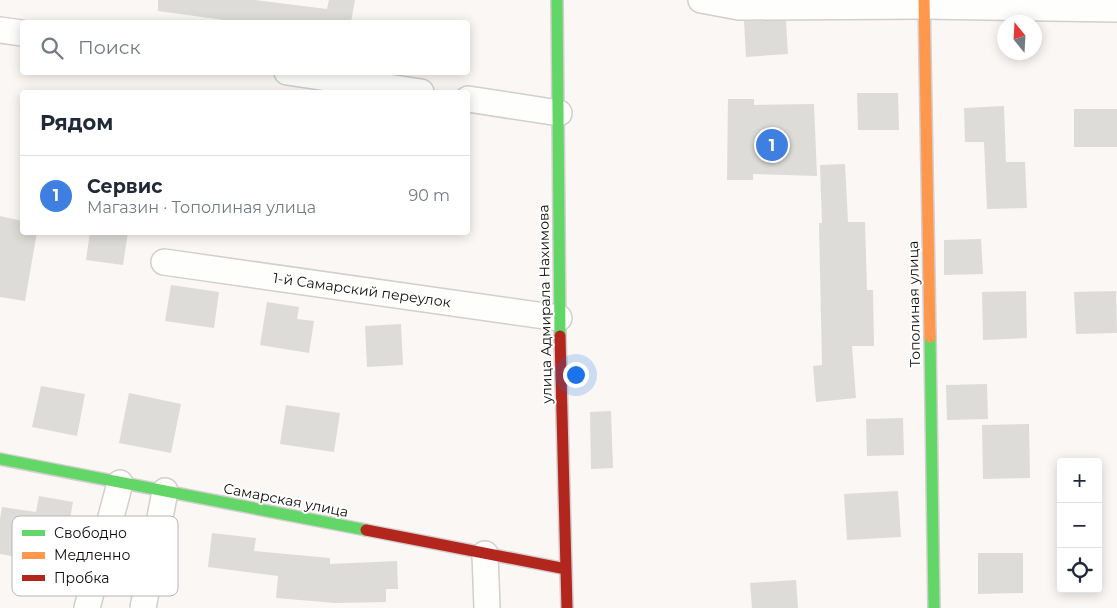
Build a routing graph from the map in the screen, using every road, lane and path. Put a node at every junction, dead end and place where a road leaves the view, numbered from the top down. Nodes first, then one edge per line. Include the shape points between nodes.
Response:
1 (557, 0) edge
2 (701, 0) edge
3 (924, 3) edge
4 (1117, 9) edge
5 (0, 30) edge
6 (20, 33) edge
7 (307, 75) edge
8 (408, 90) edge
9 (470, 99) edge
10 (559, 113) junction
11 (164, 262) dead end
12 (559, 318) junction
13 (0, 459) edge
14 (120, 483) junction
15 (165, 492) junction
16 (111, 516) edge
17 (160, 516) edge
18 (485, 554) junction
19 (566, 569) junction
20 (487, 608) edge
21 (567, 608) edge
22 (934, 608) edge

1 - 10 street, улица Адмирала Нахимова
2 - 3 street via 739,7
3 - 4 street
3 - 22 street, Тополиная улица
5 - 6 street
7 - 8 street
9 - 10 street
10 - 12 street, улица Адмирала Нахимова
11 - 12 street, 1-й Самарский переулок
12 - 19 street, улица Адмирала Нахимова
13 - 14 street, Самарская улица
14 - 15 street, Самарская улица
14 - 16 street
15 - 17 street
15 - 18 street, Самарская улица
18 - 19 street, Самарская улица
18 - 20 street
19 - 21 street, улица Адмирала Нахимова

